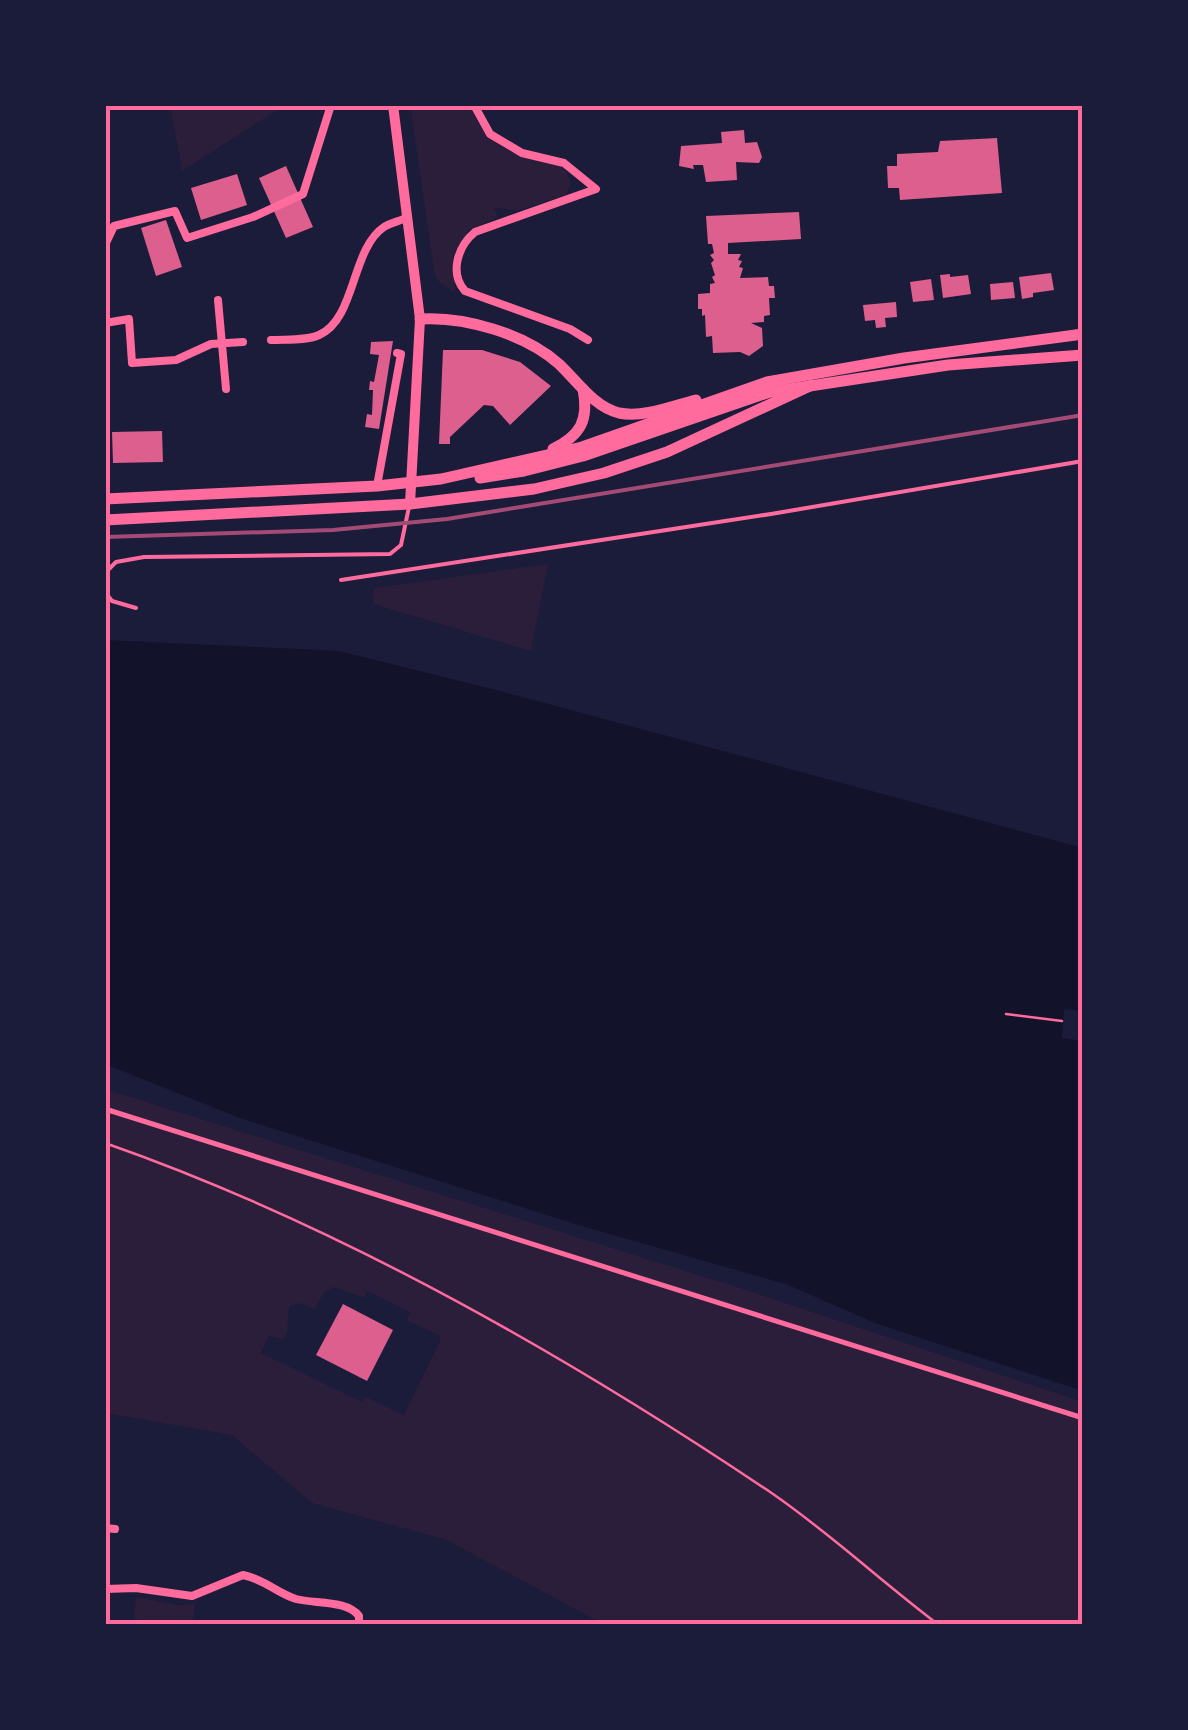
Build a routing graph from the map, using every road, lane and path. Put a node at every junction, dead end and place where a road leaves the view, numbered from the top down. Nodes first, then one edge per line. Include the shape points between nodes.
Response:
1 (331, 105) edge
2 (393, 105) edge
3 (474, 105) edge
4 (406, 218) junction
5 (105, 244) edge
6 (218, 300) dead end
7 (140, 318) dead end
8 (130, 319) junction
9 (420, 319) junction
10 (105, 323) edge
11 (1083, 334) edge
12 (272, 340) dead end
13 (588, 340) dead end
14 (244, 342) dead end
15 (222, 344) junction
16 (396, 353) dead end
17 (1083, 354) edge
18 (767, 382) junction
19 (812, 385) junction
20 (226, 389) dead end
21 (582, 389) junction
22 (533, 459) junction
23 (1083, 461) edge
24 (441, 479) junction
25 (377, 486) junction
26 (105, 499) edge
27 (410, 504) junction
28 (105, 520) edge
29 (105, 574) edge
30 (341, 580) dead end
31 (105, 592) edge
32 (136, 608) dead end
33 (1006, 1014) dead end
34 (1062, 1021) dead end
35 (105, 1108) edge
36 (105, 1143) edge
37 (1083, 1418) edge
38 (105, 1589) edge
39 (359, 1625) edge
40 (939, 1625) edge

1 - 5 street via 302,194 187,238 175,211 114,226
2 - 4 main road
3 - 13 street via 490,134 522,153 564,163 596,189 475,232 458,260 458,283
4 - 9 main road
4 - 12 street via 374,238 330,328 318,336
6 - 15 street
7 - 8 street
8 - 10 street
8 - 15 street via 132,363 176,360
9 - 21 highway via 456,321 526,343
9 - 27 main road
11 - 18 highway
14 - 15 street
15 - 20 street
16 - 25 street via 402,354
17 - 19 highway
18 - 21 highway via 634,414 608,409
18 - 22 highway
19 - 24 highway via 736,401 539,468
19 - 27 highway via 695,441 604,473 534,490
21 - 22 highway via 586,406 578,434
22 - 24 highway
23 - 30 lane
24 - 25 highway
25 - 26 highway
27 - 28 highway
27 - 29 lane via 401,545 390,554 133,558
31 - 32 lane
33 - 34 path
35 - 37 street
36 - 40 path via 256,1204 510,1333 776,1497
38 - 39 street via 192,1596 243,1574 290,1597 352,1608

